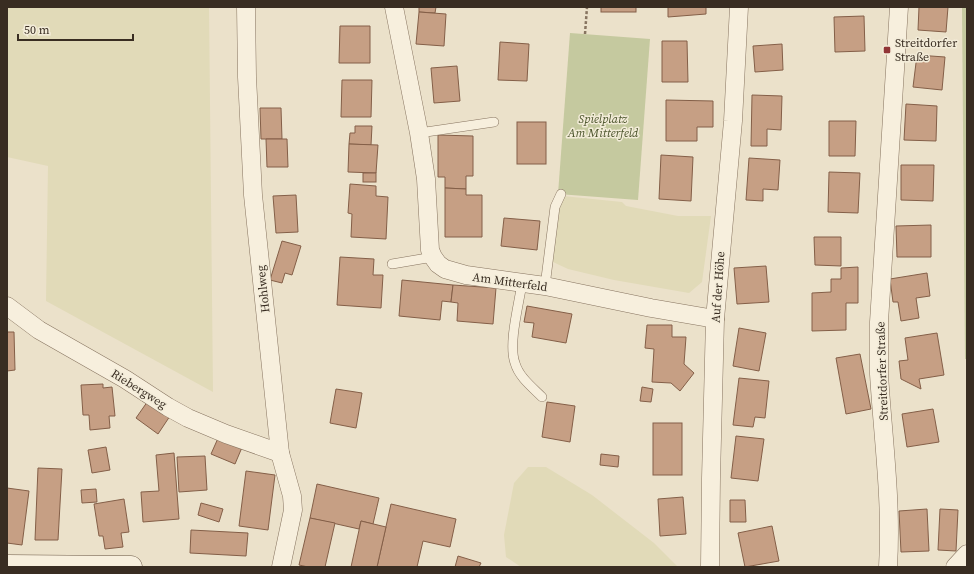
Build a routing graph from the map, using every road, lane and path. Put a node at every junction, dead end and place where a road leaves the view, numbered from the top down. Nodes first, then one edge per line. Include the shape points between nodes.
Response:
1 (246, 7) edge
2 (394, 7) edge
3 (587, 7) edge
4 (739, 7) edge
5 (898, 7) edge
6 (585, 34) dead end
7 (494, 122) dead end
8 (419, 133) junction
9 (561, 194) dead end
10 (433, 256) junction
11 (392, 264) dead end
12 (522, 283) junction
13 (545, 286) junction
14 (7, 306) edge
15 (715, 319) junction
16 (542, 397) dead end
17 (280, 453) junction
18 (967, 554) edge
19 (7, 566) edge
20 (130, 567) edge
21 (281, 567) edge
22 (710, 567) edge
23 (888, 567) edge
24 (956, 567) edge

1 - 17 street, Hohlweg via 253,195
2 - 8 street
3 - 6 path
4 - 15 street, Auf der Höhe via 733,121
5 - 23 street, Streitdorfer Straße via 879,322 879,374 889,507
7 - 8 lane
8 - 10 street via 426,179 429,244
9 - 13 lane via 556,207
10 - 11 lane
10 - 12 street, Am Mitterfeld via 438,264 453,272
12 - 13 street, Am Mitterfeld
12 - 16 lane via 514,335 515,364 524,380
13 - 15 street, Am Mitterfeld
14 - 17 street, Riebergweg via 39,330 188,418
15 - 22 street, Auf der Höhe
17 - 21 street, Hohlweg via 292,496 293,510
18 - 24 street
19 - 20 street

